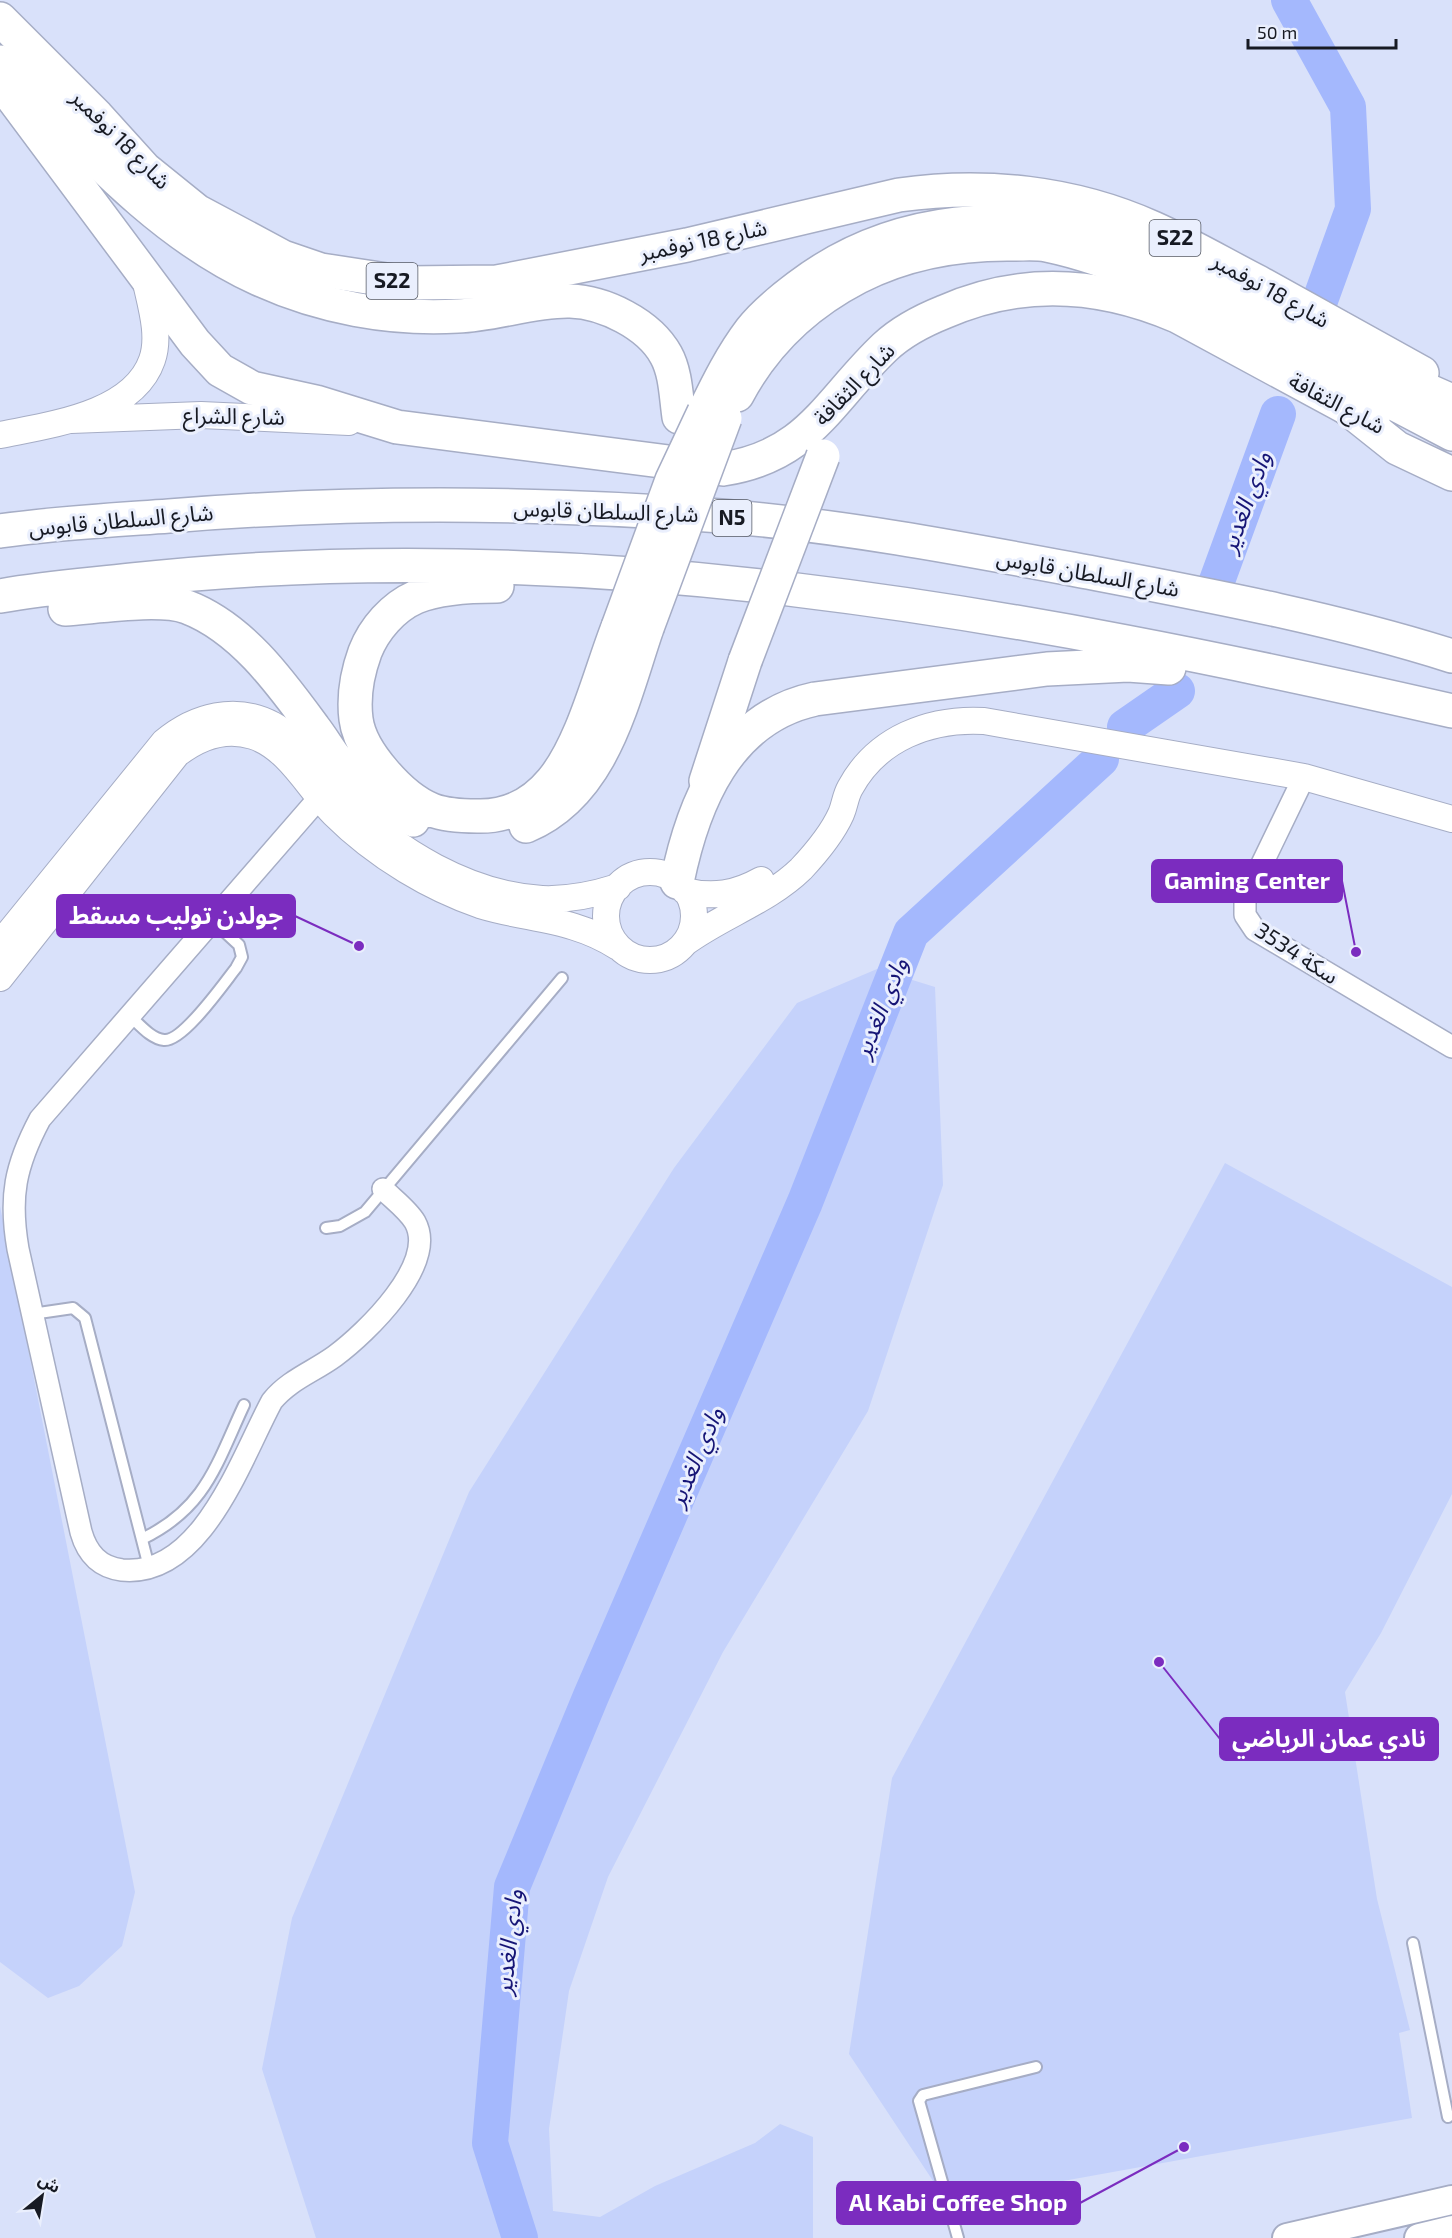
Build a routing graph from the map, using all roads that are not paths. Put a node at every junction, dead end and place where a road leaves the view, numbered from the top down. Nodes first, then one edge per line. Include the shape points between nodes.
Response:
1 (1, 19) edge
2 (0, 62) edge
3 (0, 81) edge
4 (144, 274) junction
5 (1244, 353) junction
6 (1452, 390) edge
7 (1452, 401) edge
8 (1348, 410) junction
9 (703, 416) junction
10 (71, 420) junction
11 (397, 427) junction
12 (1452, 434) edge
13 (0, 435) edge
14 (1452, 463) edge
15 (1452, 474) edge
16 (0, 531) edge
17 (742, 584) junction
18 (0, 596) edge
19 (0, 614) edge
20 (632, 628) junction
21 (1452, 656) edge
22 (1234, 663) junction
23 (1452, 711) edge
24 (1304, 777) junction
25 (701, 797) junction
26 (319, 798) junction
27 (844, 799) junction
28 (1452, 819) edge
29 (681, 886) junction
30 (618, 887) junction
31 (213, 921) junction
32 (686, 942) junction
33 (0, 944) edge
34 (618, 947) junction
35 (0, 978) edge
36 (562, 978) dead end
37 (130, 1016) junction
38 (1452, 1047) edge
39 (383, 1189) junction
40 (326, 1228) dead end
41 (32, 1314) junction
42 (244, 1405) dead end
43 (142, 1539) junction
44 (149, 1567) junction
45 (1413, 1943) dead end
46 (1036, 2067) dead end
47 (1448, 2117) dead end
48 (1452, 2200) edge
49 (1452, 2230) edge
50 (958, 2238) edge
51 (1287, 2238) edge
52 (1419, 2238) edge

1 - 6 main road, شارع 18 نوفمبر / S22 via 145,169 197,211 283,257 321,270 406,283 497,282 687,245 899,195 962,189 1025,193 1086,205 1152,227
2 - 9 main road via 132,194 194,244 258,279 314,301 414,315 459,316 570,301 602,306 651,336 666,354 674,377
3 - 4 main road
4 - 10 street, شارع الشراع via 155,336 152,360 140,382 106,408
4 - 11 main road via 207,358 235,381
5 - 8 main road, شارع الثقافة
5 - 11 main road, شارع الثقافة via 1151,305 1095,291 1040,288 986,296 910,330 887,346 800,439 764,460 744,466 723,469
5 - 25 main road, bridge via 1181,327 1130,314 1056,308 982,320 935,340 893,368 860,400 822,456 745,661
7 - 9 main road via 1358,359 1159,255 1084,231 999,221 927,228 887,238 814,274 753,328 729,361
8 - 14 main road, شارع الثقافة
8 - 15 main road via 1397,448
9 - 12 main road via 807,309 877,267 956,246 1033,244 1100,260 1177,291
9 - 20 main road, bridge
9 - 20 main road, bridge via 672,480
10 - 11 street, شارع الشراع via 212,415
10 - 13 street, شارع الشراع
16 - 21 main road, شارع السلطان قابوس / N5 via 281,507 439,506 724,517 864,534 1231,599
17 - 18 main road via 542,568 288,567 194,573
17 - 20 main road via 487,586 416,597 394,611 371,637 359,667 356,721 381,769 405,792 432,810 498,816 522,807 550,783 567,761
17 - 22 main road via 908,604
19 - 20 main road via 148,603 186,607 222,627 256,655 346,772 387,805 426,827 474,837 510,833 538,821 575,794 611,733
22 - 23 main road
22 - 25 main road via 1192,669 1128,665 1047,669 800,702 773,714 743,738
24 - 27 street via 966,720 930,725 896,740 870,761
24 - 28 street
24 - 38 street, سكة 3534 via 1245,899 1245,915 1255,930
25 - 29 main road via 685,843
26 - 31 street
26 - 34 street via 359,837 429,883 481,905 580,927
26 - 35 street via 285,755 264,740 226,732 193,742 177,754
27 - 29 street via 798,852 765,878 727,894 706,895
27 - 32 street via 840,816 826,839 799,870 764,897 725,916
29 - 30 street via 668,877 646,873
29 - 32 street via 690,900 693,921
30 - 33 street via 581,897 543,899 505,894 462,879 414,854 370,823 285,733 257,718 225,715 192,723 164,742
30 - 34 street via 611,896 606,917
31 - 37 street
31 - 37 lane via 239,945 242,957 184,1030 171,1040 163,1040
32 - 34 street via 669,956 648,960
36 - 39 lane
37 - 41 street via 40,1119 24,1149 15,1182 12,1216
39 - 40 lane via 353,1221
39 - 44 street via 415,1222 420,1240 418,1259 388,1306 363,1333 280,1391 208,1519 182,1551
41 - 43 lane via 73,1308 85,1318
41 - 44 street via 85,1544 101,1564 113,1569
42 - 43 lane via 200,1495 174,1520
43 - 44 lane
45 - 47 lane
46 - 50 lane via 923,2095 919,2101
48 - 51 main road
49 - 52 main road

